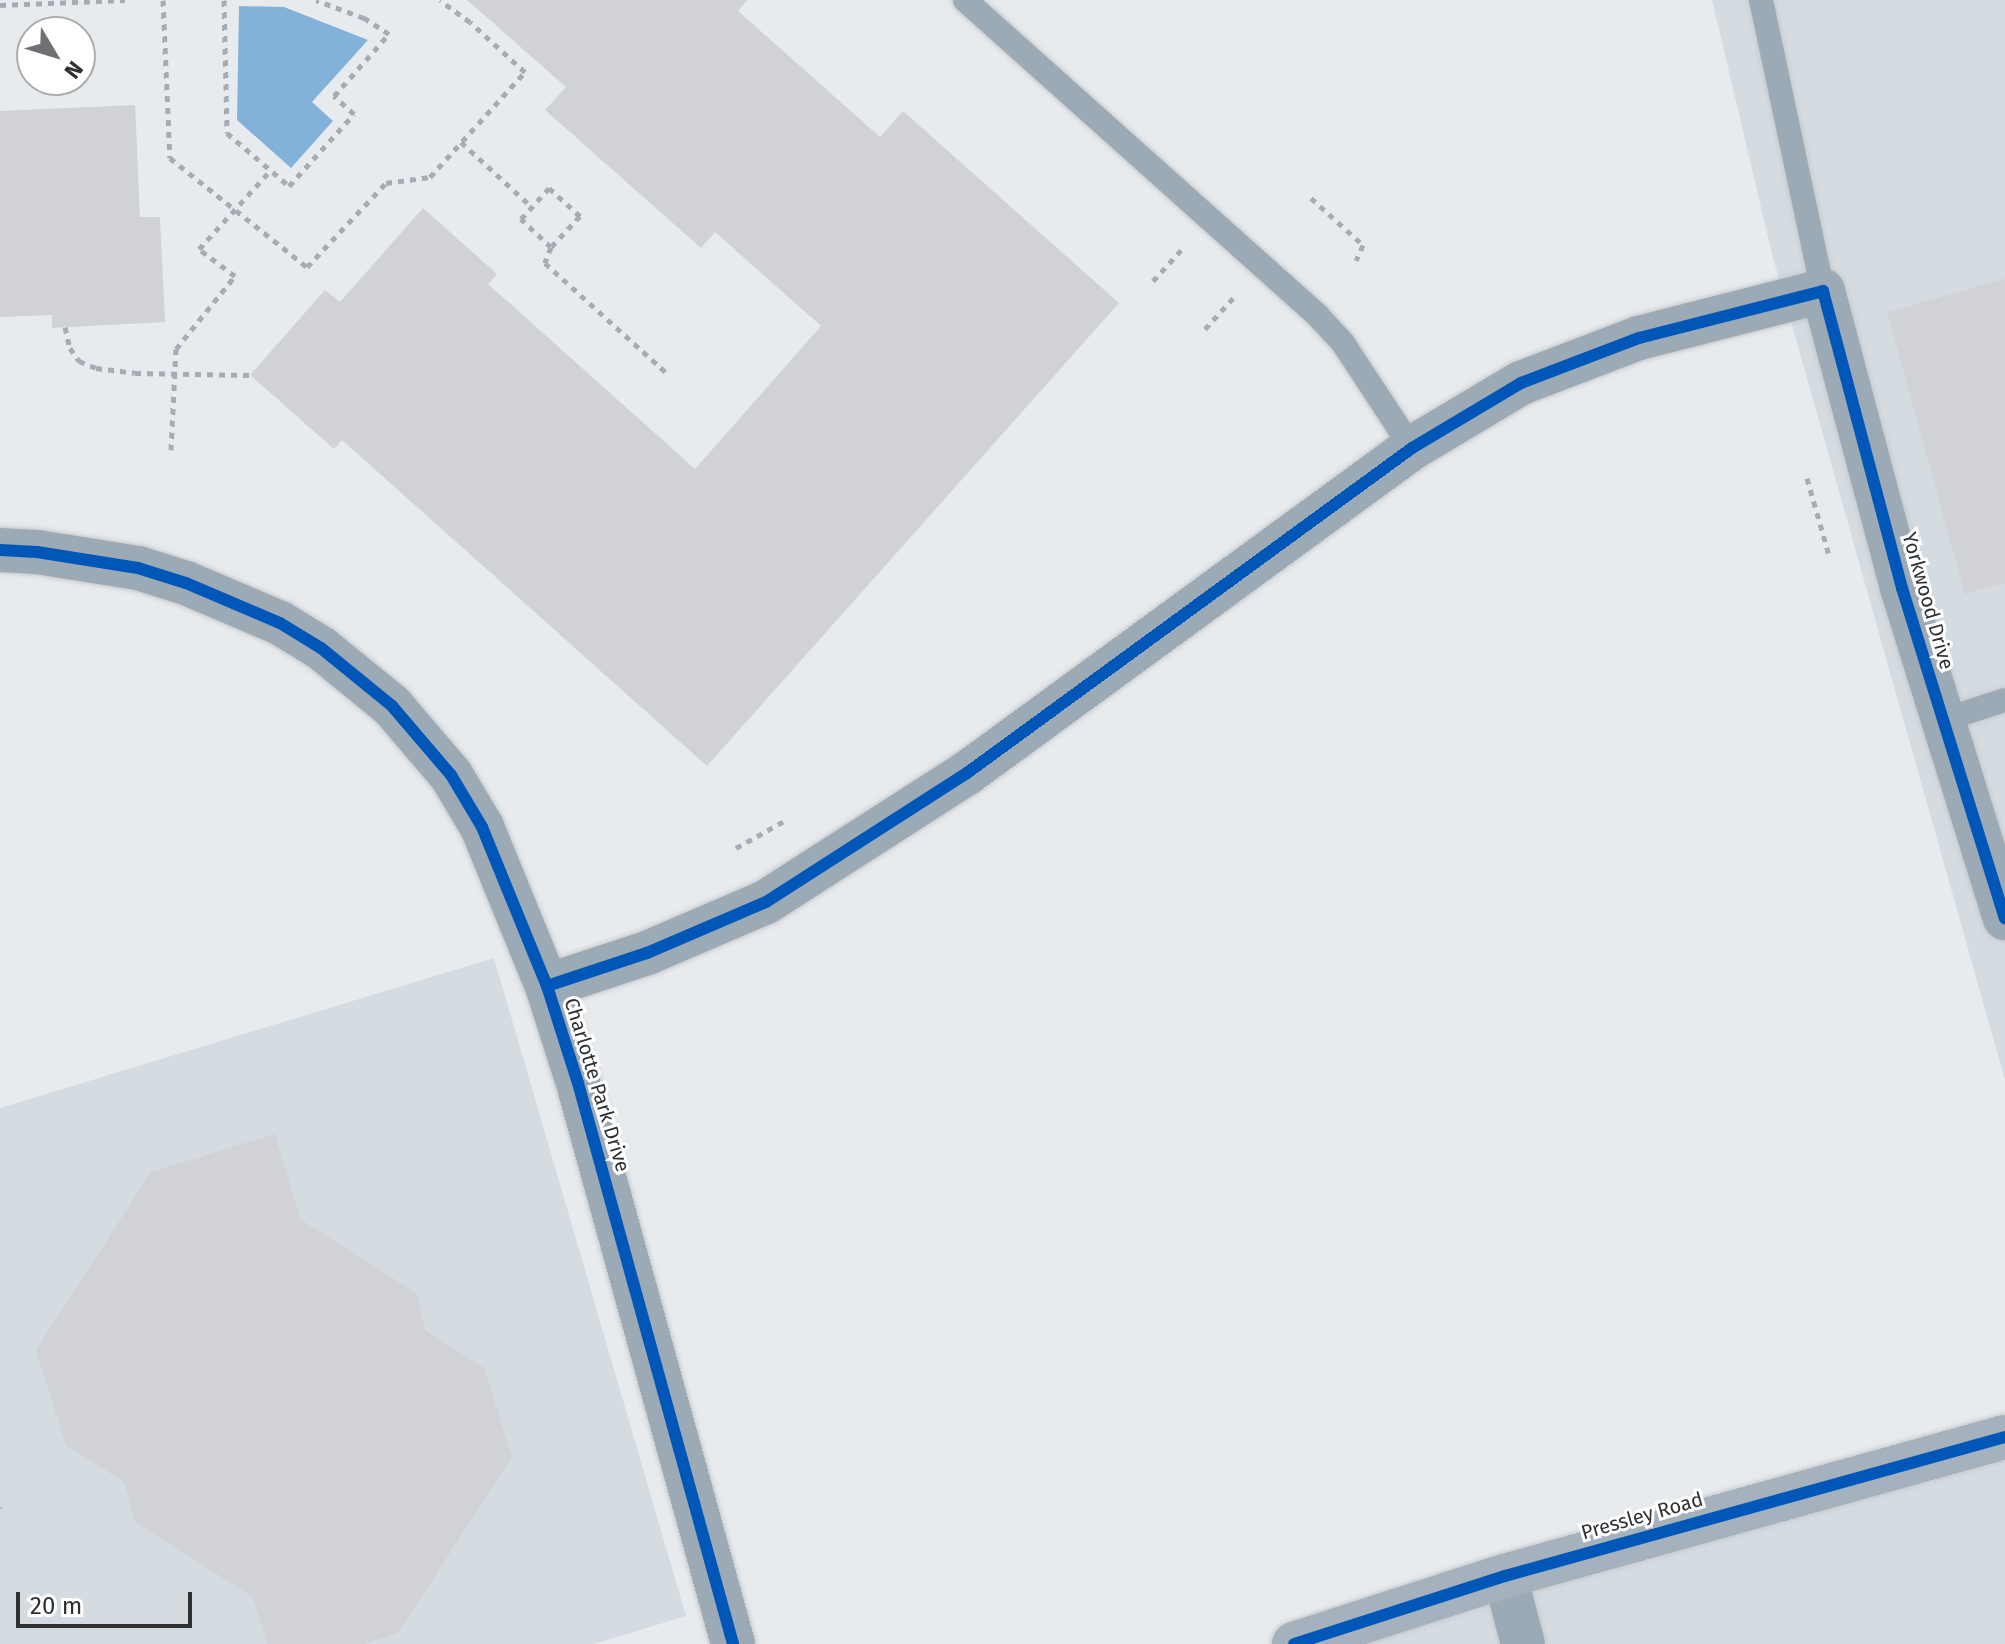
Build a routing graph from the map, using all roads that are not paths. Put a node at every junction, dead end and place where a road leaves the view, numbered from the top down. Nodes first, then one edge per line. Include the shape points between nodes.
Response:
1 (965, 0) edge
2 (1761, 0) edge
3 (1823, 291) junction
4 (1412, 448) junction
5 (0, 550) edge
6 (2005, 700) edge
7 (1943, 720) junction
8 (2005, 918) edge
9 (547, 986) junction
10 (2005, 1437) edge
11 (1505, 1576) junction
12 (733, 1644) edge
13 (1294, 1644) edge
14 (1523, 1644) edge

1 - 4 lane via 1318,316 1343,343
2 - 3 lane
3 - 4 street via 1624,343 1521,383
3 - 7 street, Yorkwood Drive
4 - 9 street via 967,773 766,902 647,953
5 - 9 street, Charlotte Park Drive via 138,568 280,623 321,648 392,706 451,775 482,827
6 - 7 lane
7 - 8 street, Yorkwood Drive
9 - 12 street, Charlotte Park Drive
10 - 11 street, Pressley Road
11 - 13 street, Pressley Road
11 - 14 street

